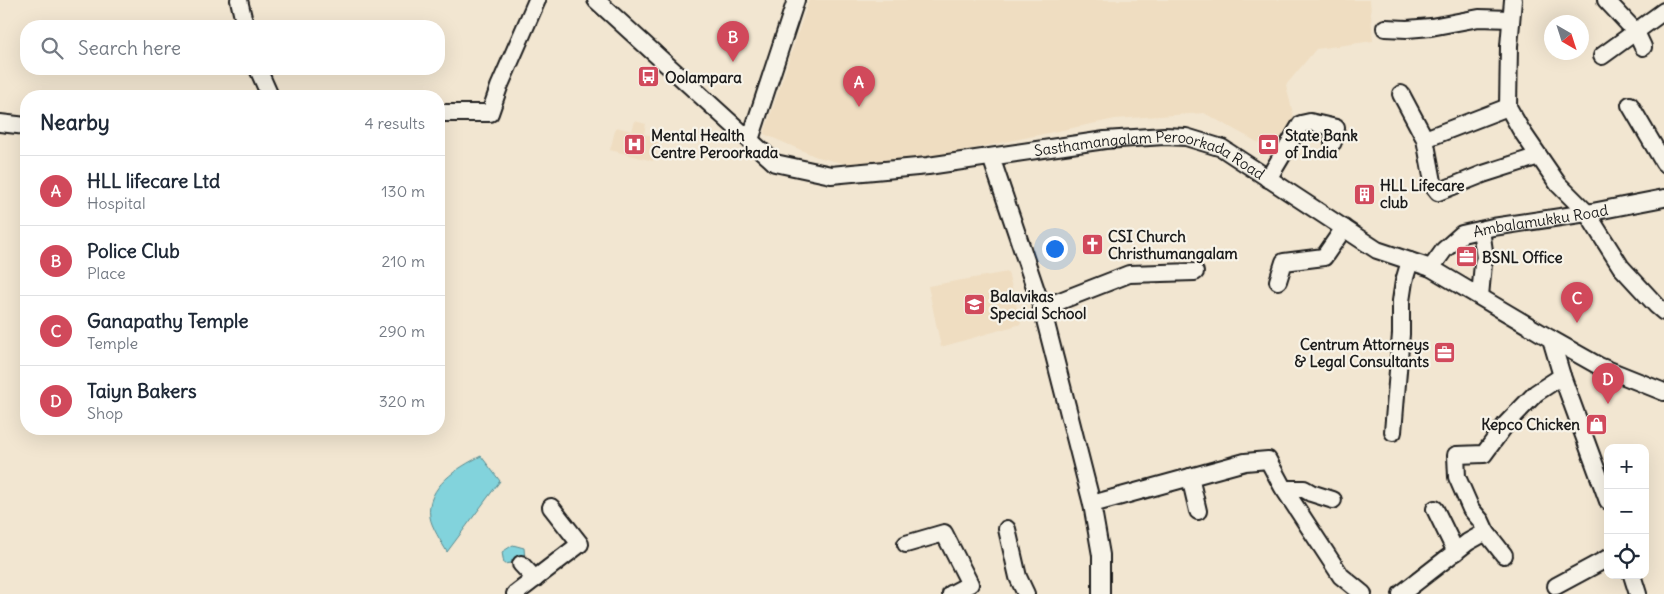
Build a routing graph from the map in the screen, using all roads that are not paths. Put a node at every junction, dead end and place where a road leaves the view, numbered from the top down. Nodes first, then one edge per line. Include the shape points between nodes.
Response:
1 (239, 0) edge
2 (537, 0) edge
3 (596, 0) edge
4 (796, 0) edge
5 (1513, 0) edge
6 (1606, 0) edge
7 (1664, 11) edge
8 (244, 20) edge
9 (1511, 20) junction
10 (1386, 28) dead end
11 (1640, 40) junction
12 (1602, 56) dead end
13 (261, 75) edge
14 (267, 90) edge
15 (1401, 94) dead end
16 (1630, 106) dead end
17 (1508, 107) junction
18 (445, 113) edge
19 (0, 123) edge
20 (20, 125) edge
21 (1425, 139) junction
22 (750, 140) junction
23 (1333, 142) dead end
24 (1539, 156) junction
25 (991, 157) junction
26 (1664, 163) edge
27 (1268, 179) junction
28 (1664, 198) edge
29 (1587, 213) junction
30 (1344, 228) junction
31 (1481, 230) junction
32 (1410, 261) junction
33 (1431, 268) junction
34 (1195, 272) dead end
35 (1278, 281) dead end
36 (1480, 296) junction
37 (1042, 308) junction
38 (1663, 309) edge
39 (1551, 339) junction
40 (1562, 376) junction
41 (1664, 392) edge
42 (1393, 432) dead end
43 (1190, 477) junction
44 (1284, 489) junction
45 (1604, 489) edge
46 (1334, 500) dead end
47 (1092, 504) junction
48 (551, 507) dead end
49 (1435, 509) dead end
50 (1198, 511) dead end
51 (1007, 529) dead end
52 (1486, 532) junction
53 (906, 544) dead end
54 (1456, 552) junction
55 (1504, 555) dead end
56 (1604, 560) edge
57 (521, 564) dead end
58 (535, 578) junction
59 (1633, 579) edge
60 (1556, 586) dead end
61 (515, 594) edge
62 (951, 594) edge
63 (1026, 594) edge
64 (1101, 594) edge
65 (1363, 594) edge
66 (1401, 594) edge
67 (1638, 594) edge

1 - 8 street
2 - 18 street via 490,113
3 - 22 street, Sasthamangalam Peroorkada Road
4 - 22 street
5 - 9 street
6 - 11 street
7 - 11 street
9 - 10 street via 1479,18 1431,27
9 - 17 street
11 - 12 street
13 - 14 street
15 - 21 street
16 - 26 street
17 - 21 street
17 - 24 street
19 - 20 street
21 - 24 street via 1434,187 1438,192
22 - 25 street, Sasthamangalam Peroorkada Road via 775,163 831,175
23 - 27 street via 1336,128 1310,122 1301,124
24 - 29 street via 1558,184
25 - 27 street, Sasthamangalam Peroorkada Road via 1105,140 1186,137 1222,148
25 - 37 street
27 - 30 street, Sasthamangalam Peroorkada Road
28 - 29 street, Ambalamukku Road
29 - 31 street, Ambalamukku Road
29 - 38 street via 1622,268
30 - 32 street, Sasthamangalam Peroorkada Road via 1377,250
30 - 35 street via 1324,257 1284,262
31 - 33 street, Ambalamukku Road via 1462,234 1444,250
31 - 36 street via 1485,258
32 - 33 street, Sasthamangalam Peroorkada Road
32 - 42 street via 1401,301
33 - 36 street, Sasthamangalam Peroorkada Road
34 - 37 street via 1129,274
36 - 39 street, Sasthamangalam Peroorkada Road
37 - 47 street
39 - 40 street
39 - 41 street, Sasthamangalam Peroorkada Road via 1598,366
40 - 45 street
40 - 52 street via 1536,393 1506,424 1484,454 1456,454 1457,477 1471,510
43 - 44 street via 1245,462 1268,460
43 - 47 street
43 - 50 street
44 - 46 street via 1304,489
44 - 65 street via 1341,576
47 - 64 street via 1100,555
48 - 58 street via 580,544
49 - 54 street
51 - 63 street via 1018,576
52 - 54 street
52 - 55 street
53 - 62 street via 944,533 970,584
54 - 66 street
56 - 60 street
57 - 58 street
58 - 61 street
59 - 67 street

